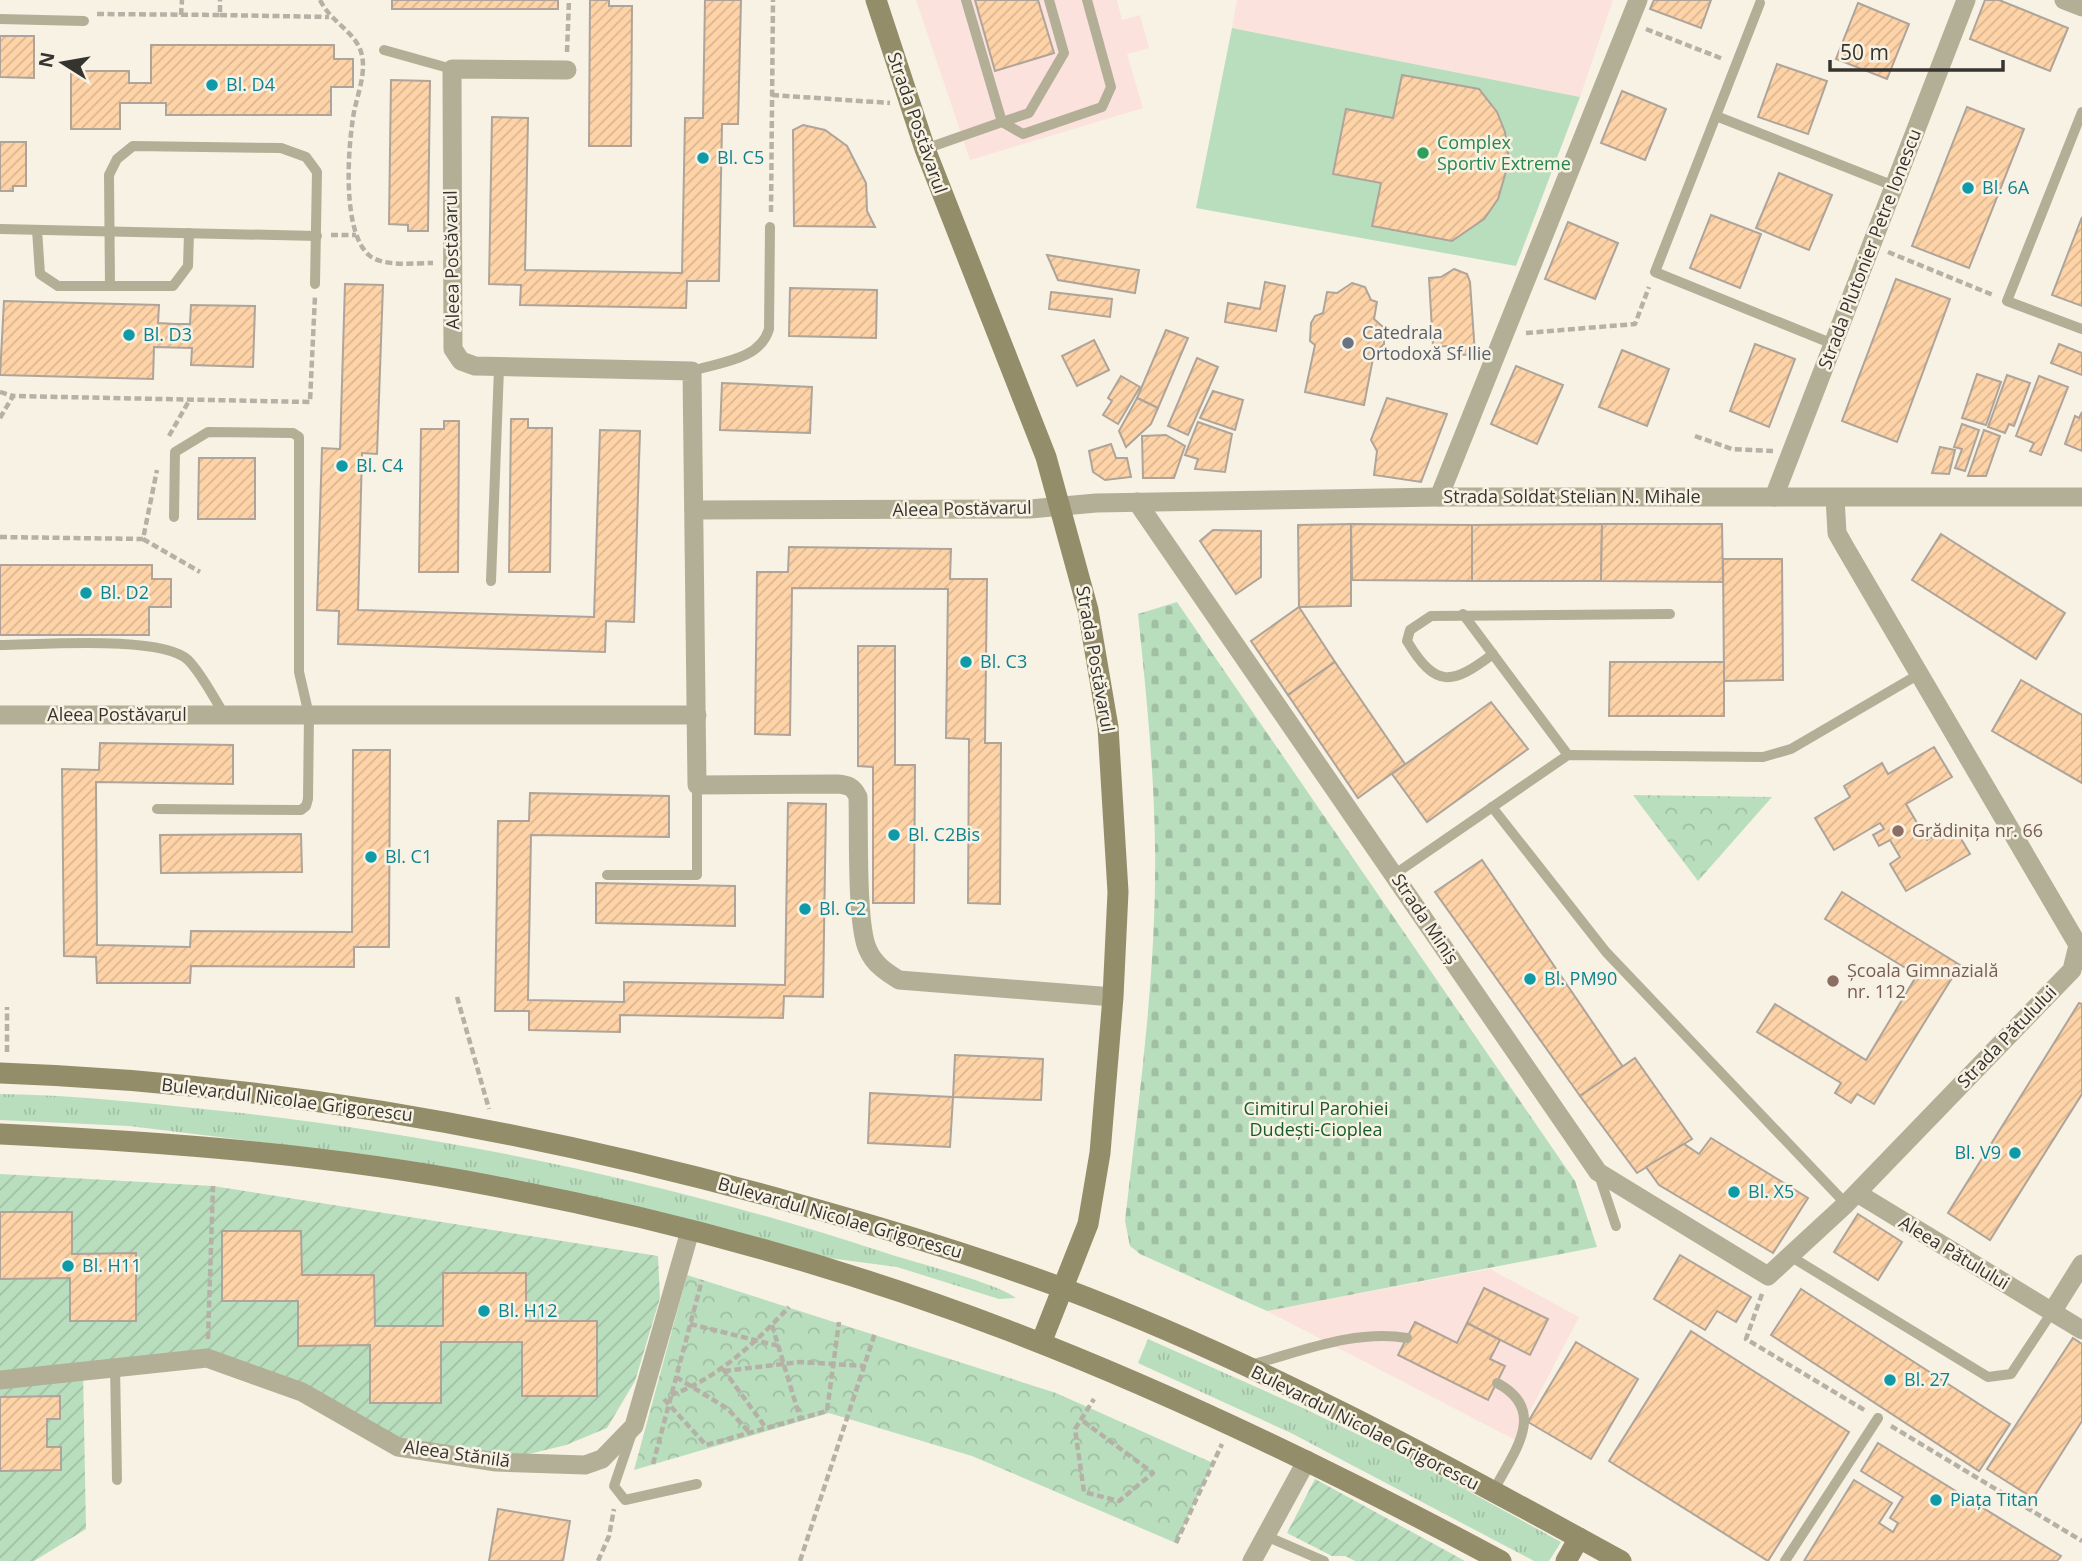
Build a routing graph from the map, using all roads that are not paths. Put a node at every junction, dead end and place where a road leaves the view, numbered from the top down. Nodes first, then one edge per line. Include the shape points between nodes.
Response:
1 (876, 0) edge
2 (966, 0) edge
3 (1049, 0) edge
4 (1087, 0) edge
5 (1637, 0) edge
6 (1966, 0) edge
7 (2064, 0) edge
8 (1760, 3) dead end
9 (2082, 8) edge
10 (84, 17) road end
11 (0, 19) edge
12 (384, 50) dead end
13 (452, 69) junction
14 (567, 70) road end
15 (2082, 113) edge
16 (1716, 116) junction
17 (1002, 122) junction
18 (925, 149) junction
19 (1894, 186) junction
20 (770, 227) road end
21 (0, 229) edge
22 (37, 230) junction
23 (108, 231) junction
24 (189, 233) junction
25 (317, 236) junction
26 (315, 284) road end
27 (110, 286) junction
28 (2082, 330) edge
29 (1833, 344) junction
30 (499, 368) junction
31 (692, 371) junction
32 (1439, 497) junction
33 (1774, 497) junction
34 (2082, 497) edge
35 (1835, 498) junction
36 (1137, 502) junction
37 (1061, 506) junction
38 (694, 510) junction
39 (174, 517) dead end
40 (491, 581) dead end
41 (1463, 614) junction
42 (1671, 614) dead end
43 (0, 645) edge
44 (1493, 654) junction
45 (1921, 673) junction
46 (0, 715) edge
47 (225, 715) junction
48 (309, 715) junction
49 (697, 715) junction
50 (1568, 755) junction
51 (697, 785) junction
52 (1492, 807) junction
53 (157, 809) dead end
54 (1395, 874) junction
55 (607, 875) dead end
56 (2080, 946) edge
57 (1113, 997) junction
58 (3, 1074) edge
59 (0, 1134) edge
60 (1598, 1172) junction
61 (1851, 1199) junction
62 (1616, 1226) dead end
63 (690, 1231) junction
64 (1790, 1256) junction
65 (2082, 1264) edge
66 (1768, 1276) joint
67 (1064, 1289) junction
68 (2052, 1312) junction
69 (2082, 1330) edge
70 (1407, 1338) dead end
71 (1041, 1343) junction
72 (115, 1365) junction
73 (1246, 1367) junction
74 (0, 1380) edge
75 (1497, 1383) dead end
76 (1878, 1418) dead end
77 (634, 1426) junction
78 (1307, 1460) junction
79 (117, 1479) dead end
80 (697, 1483) dead end
81 (1492, 1492) junction
82 (1266, 1536) junction
83 (1579, 1538) junction
84 (1252, 1561) edge
85 (1324, 1561) edge
86 (1501, 1561) edge
87 (1566, 1561) edge
88 (1621, 1561) edge
89 (1785, 1561) edge

1 - 18 main road, Strada Postăvarul
2 - 17 lane
3 - 17 lane via 1064,53 1029,113
4 - 17 lane via 1111,87 1102,107 1023,134
5 - 32 street
6 - 19 street, Strada Plutonier Petre Ionescu
7 - 9 street
8 - 16 lane
10 - 11 lane
12 - 13 lane
13 - 14 street
13 - 30 street, Aleea Postăvarul via 453,349 461,361
15 - 28 lane via 2007,301
16 - 19 lane
16 - 29 lane via 1655,272
17 - 18 lane
18 - 37 main road, Strada Postăvarul via 1031,415
19 - 29 street, Strada Plutonier Petre Ionescu
20 - 31 lane via 766,340 753,352
21 - 22 lane
22 - 23 lane
22 - 27 lane via 40,274 58,286
23 - 24 lane
23 - 25 lane via 109,175 117,159 133,146 281,148 306,157 317,172
23 - 27 lane
24 - 25 lane
24 - 27 lane via 188,267 173,286
25 - 26 lane
29 - 33 street, Strada Plutonier Petre Ionescu
30 - 31 street, Aleea Postăvarul
30 - 40 lane
31 - 38 street
32 - 33 street, Strada Soldat Stelian N. Mihale
32 - 36 street, Strada Soldat Stelian N. Mihale
33 - 35 street, Strada Soldat Stelian N. Mihale
34 - 35 street, Strada Soldat Stelian N. Mihale
35 - 45 street, Strada Pătulului via 1837,533
36 - 37 street, Strada Soldat Stelian N. Mihale
36 - 54 street, Strada Miniș
37 - 38 street, Aleea Postăvarul
37 - 57 main road, Strada Postăvarul via 1088,610 1108,727 1117,866
38 - 49 street
39 - 48 lane via 175,452 208,432 293,433 299,437 299,672
41 - 42 lane
41 - 44 lane
41 - 44 lane via 1431,616 1417,622 1407,641 1418,658 1432,673 1449,680 1465,675
43 - 47 lane via 171,649 188,660
44 - 50 lane
45 - 50 lane via 1791,749 1763,757
45 - 56 street, Strada Pătulului
46 - 47 street, Aleea Postăvarul
47 - 48 street, Aleea Postăvarul
48 - 49 street, Aleea Postăvarul
48 - 53 lane via 306,806 301,810
49 - 51 street
50 - 52 lane
51 - 55 lane via 697,875
51 - 57 street via 837,784 854,790 866,948 885,972 899,980
52 - 54 lane
52 - 61 lane via 1606,952
54 - 60 street, Strada Miniș
56 - 61 street, Strada Pătulului via 2072,970
57 - 67 main road, Strada Postăvarul via 1094,1198
58 - 67 main road, Bulevardul Nicolae Grigorescu via 258,1094 495,1130 754,1192 882,1228
59 - 63 main road via 233,1149 388,1168 559,1199
60 - 62 lane
60 - 66 street, Strada Miniș
61 - 64 street, Strada Pătulului
61 - 68 street, Aleea Pătulului
63 - 71 main road via 842,1274
63 - 77 street, Aleea Stănilă
64 - 66 street, Strada Pătulului
64 - 68 lane via 1988,1377 2011,1374
65 - 68 street
67 - 71 main road, Strada Postăvarul
67 - 73 main road, Bulevardul Nicolae Grigorescu
68 - 69 street, Aleea Pătulului
70 - 73 lane via 1351,1338
71 - 78 main road
72 - 74 street, Aleea Stănilă
72 - 77 street, Aleea Stănilă via 207,1358 302,1392 384,1441 496,1462 585,1465 602,1459
72 - 79 lane
73 - 81 main road, Bulevardul Nicolae Grigorescu
75 - 81 lane via 1515,1392 1525,1416 1523,1433
76 - 89 lane
77 - 80 lane via 614,1486 625,1500
78 - 82 street
78 - 86 main road
81 - 83 main road, Bulevardul Nicolae Grigorescu
82 - 84 street
82 - 85 lane
83 - 87 main road
83 - 88 main road, Bulevardul Nicolae Grigorescu

